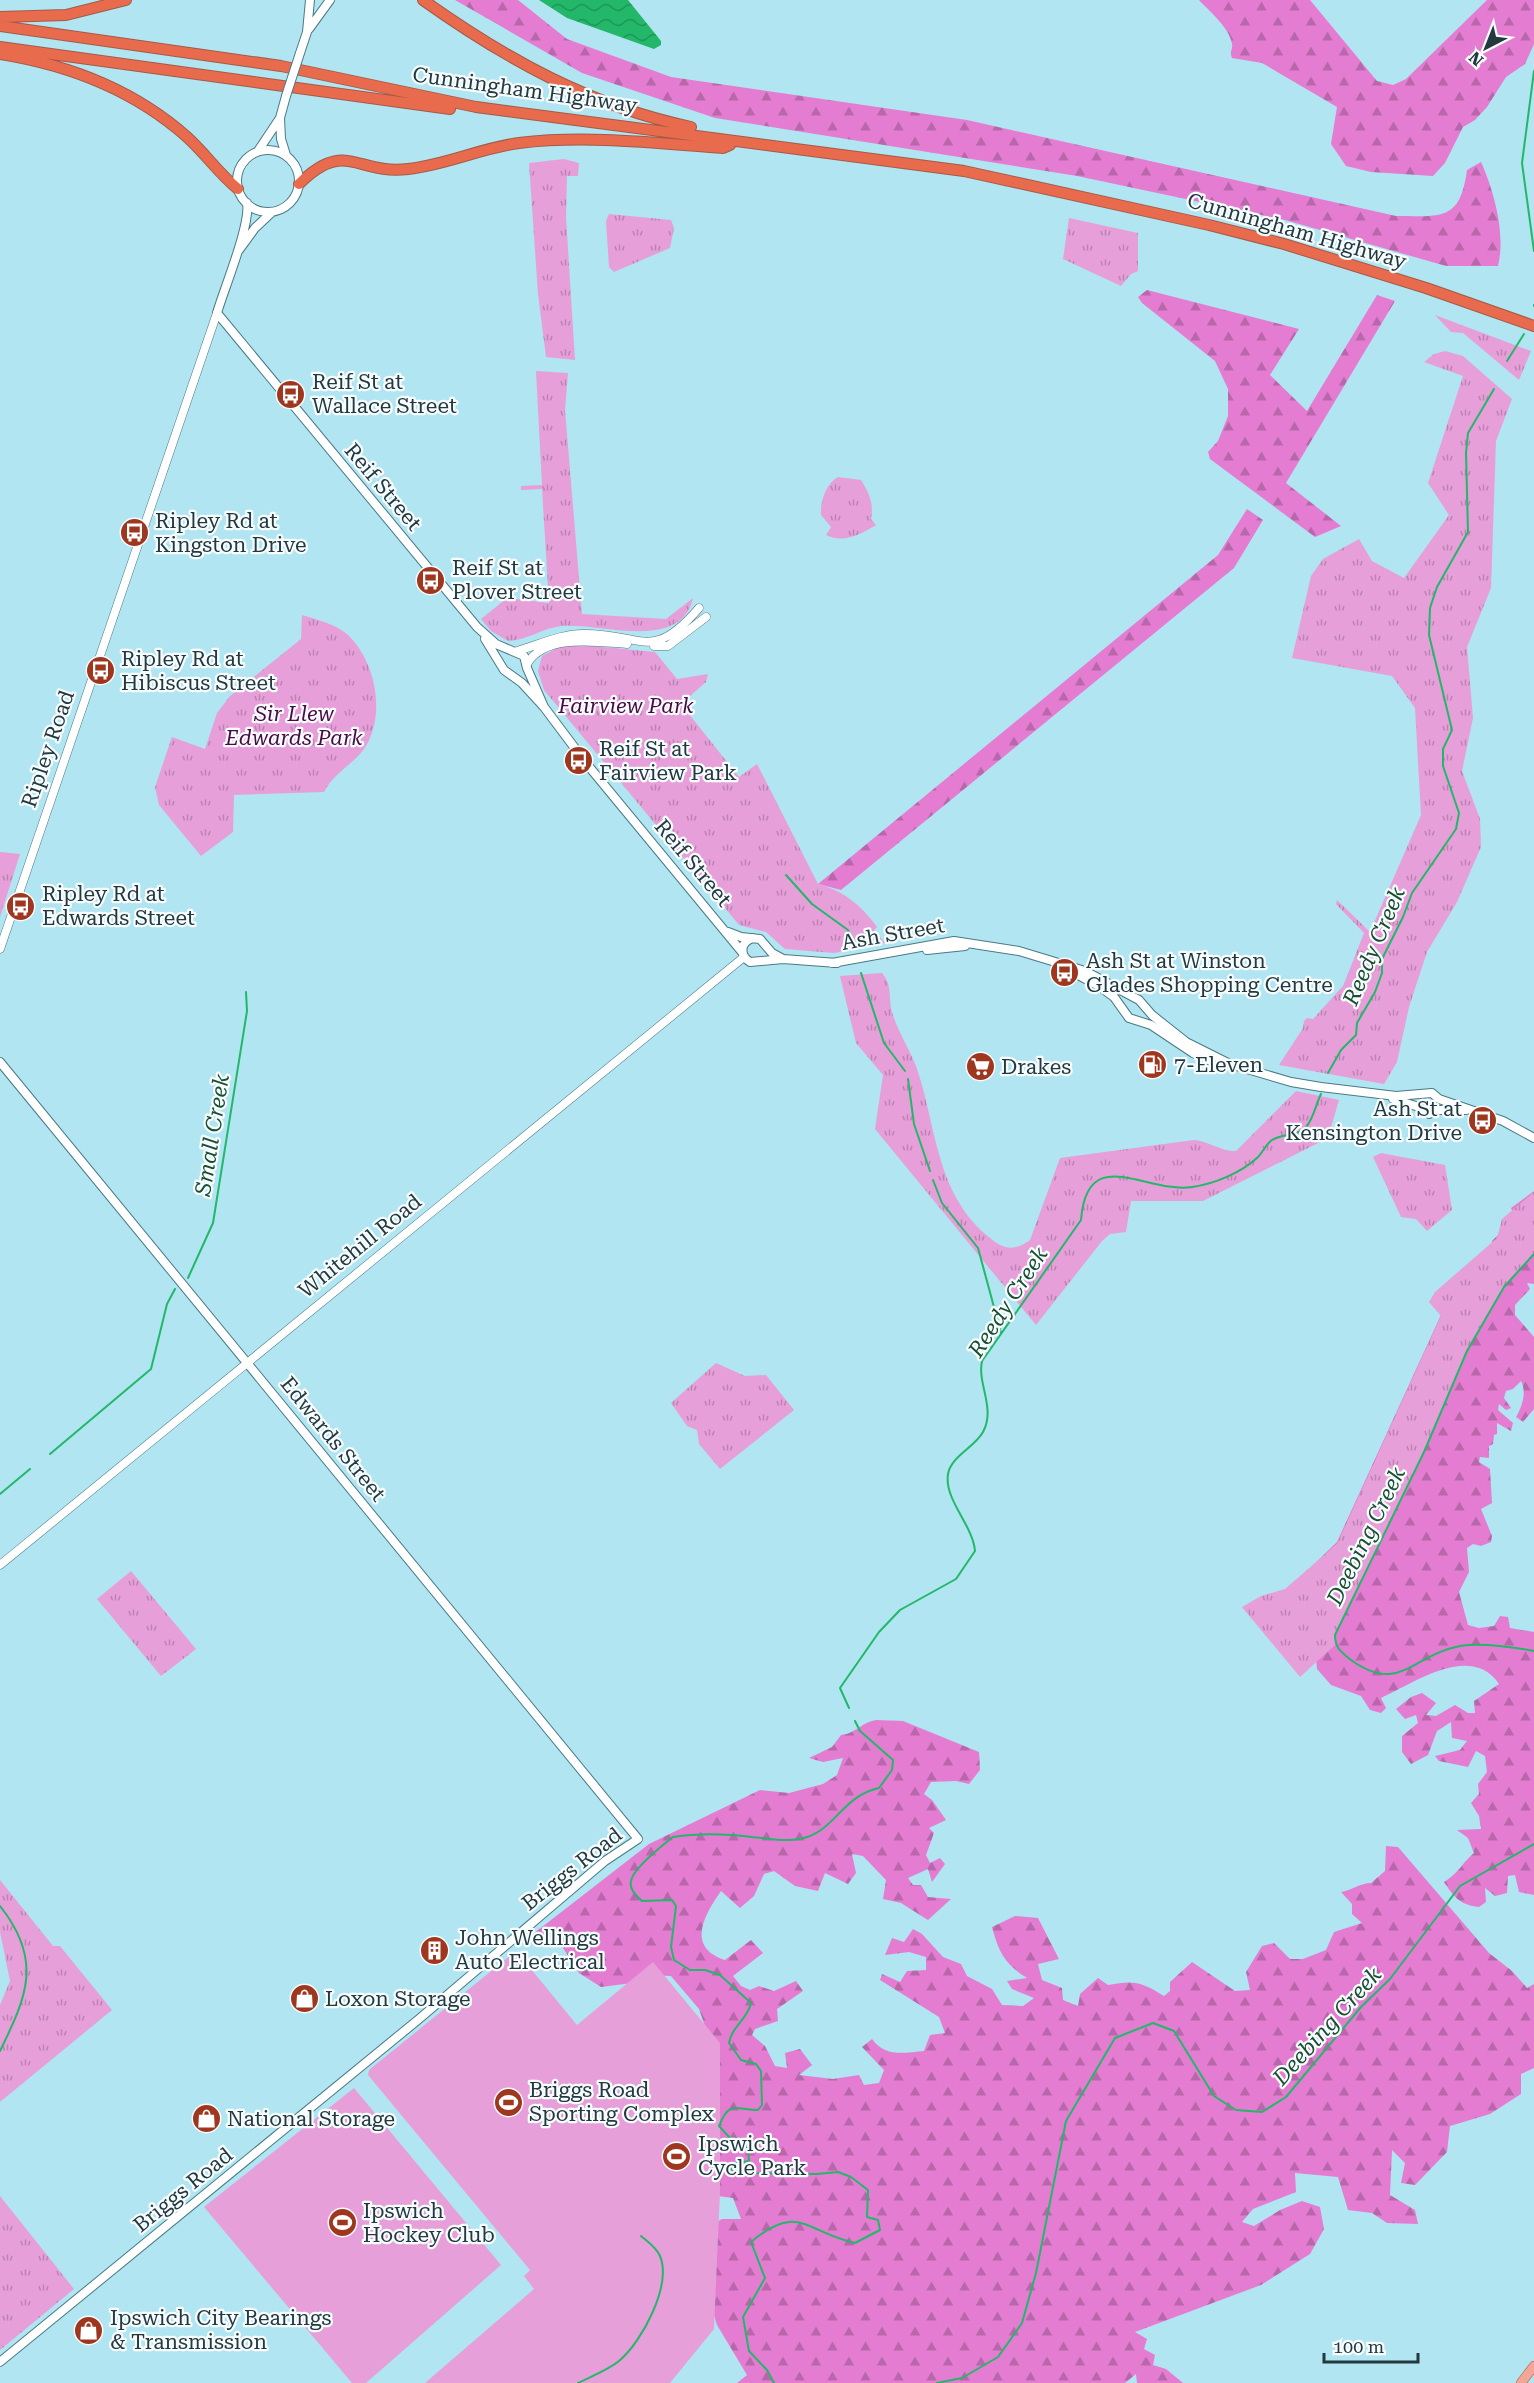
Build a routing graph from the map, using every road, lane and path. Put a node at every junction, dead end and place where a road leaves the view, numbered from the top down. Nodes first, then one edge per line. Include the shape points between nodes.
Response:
1 (126, 0) edge
2 (310, 0) edge
3 (330, 0) edge
4 (423, 0) edge
5 (0, 16) edge
6 (0, 26) edge
7 (307, 32) junction
8 (0, 47) edge
9 (0, 54) edge
10 (280, 118) junction
11 (770, 144) junction
12 (730, 145) junction
13 (258, 151) junction
14 (286, 155) junction
15 (299, 184) junction
16 (238, 189) junction
17 (1045, 190) junction
18 (247, 203) junction
19 (272, 212) junction
20 (236, 255) junction
21 (217, 313) junction
22 (1534, 326) edge
23 (699, 608) dead end
24 (706, 617) dead end
25 (477, 627) junction
26 (514, 651) junction
27 (502, 663) junction
28 (527, 666) junction
29 (513, 676) junction
30 (543, 707) junction
31 (725, 930) junction
32 (753, 938) junction
33 (767, 946) junction
34 (0, 949) edge
35 (743, 955) junction
36 (783, 959) junction
37 (1047, 959) junction
38 (764, 960) junction
39 (1133, 998) junction
40 (1143, 1006) junction
41 (1123, 1010) junction
42 (1136, 1019) junction
43 (0, 1062) edge
44 (1230, 1064) junction
45 (1376, 1094) junction
46 (1423, 1095) junction
47 (1439, 1099) junction
48 (1419, 1107) junction
49 (1437, 1110) junction
50 (1472, 1110) junction
51 (1534, 1138) edge
52 (246, 1362) junction
53 (0, 1564) edge
54 (638, 1839) joint
55 (0, 2362) edge
56 (1534, 2366) edge
57 (1534, 2375) edge
58 (1521, 2383) edge
59 (1527, 2383) edge

1 - 5 highway via 66,15
2 - 7 main road
3 - 7 main road
4 - 11 highway via 500,52 570,89 649,118
6 - 11 highway, Cunningham Highway via 280,66 476,107
7 - 10 main road, bridge
8 - 12 highway, Cunningham Highway
9 - 16 highway via 71,70 132,98 186,136
10 - 13 main road
10 - 14 main road
11 - 17 highway, Cunningham Highway via 964,171
12 - 15 highway via 723,148 536,141 493,147 402,170 335,160 317,166
12 - 17 highway, Cunningham Highway
13 - 14 main road
13 - 16 main road via 240,167
14 - 15 main road via 296,168
15 - 19 main road via 291,203
16 - 18 main road
17 - 22 highway, Cunningham Highway via 1284,244
18 - 19 main road via 258,211
18 - 20 main road, Ripley Road via 248,222
19 - 20 main road, Ripley Road
20 - 21 main road, Ripley Road
21 - 25 main road, Reif Street
21 - 34 street, Ripley Road
23 - 26 street via 683,627 660,641 647,643 570,634
24 - 28 street via 668,646 576,642 543,649
25 - 26 main road, Reif Street via 492,642
25 - 27 main road, Reif Street
26 - 27 main road
26 - 28 main road via 525,656
27 - 29 main road
28 - 29 main road via 521,674
28 - 30 main road, Reif Street
29 - 30 main road, Reif Street
30 - 31 main road, Reif Street
31 - 32 main road, Reif Street
31 - 35 main road, Reif Street
32 - 33 main road
32 - 35 main road via 746,941
33 - 36 main road
33 - 38 main road
35 - 38 main road via 754,963
35 - 52 street, Whitehill Road
36 - 37 main road, Ash Street via 832,963 945,948 995,947
36 - 38 main road, Ash Street
37 - 39 main road, Ash Street via 1085,971
37 - 41 main road, Ash Street via 1099,986
39 - 40 main road
39 - 41 main road via 1124,1003
40 - 42 main road via 1143,1013
40 - 44 main road via 1186,1042
41 - 42 main road via 1126,1016
42 - 44 main road via 1192,1053
43 - 52 main road, Edwards Street
44 - 45 main road via 1291,1082
45 - 46 main road
45 - 48 main road
46 - 47 main road via 1432,1093
46 - 48 main road
47 - 49 main road
47 - 50 main road
48 - 49 main road via 1426,1113
49 - 50 main road
50 - 51 main road via 1516,1126
52 - 53 street, Whitehill Road
52 - 54 main road, Edwards Street
54 - 55 main road, Briggs Road via 605,1861 420,2019
56 - 58 main road
57 - 59 main road

